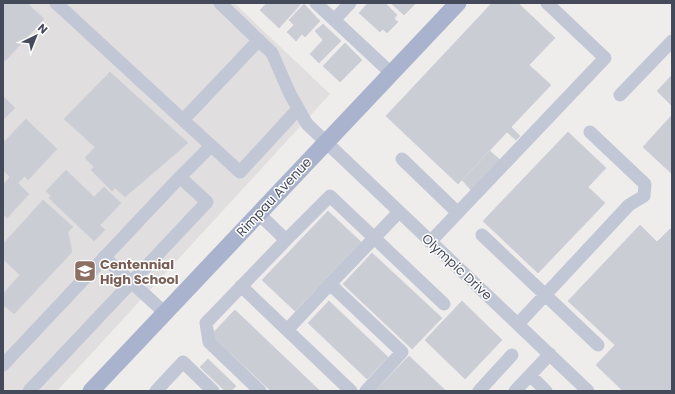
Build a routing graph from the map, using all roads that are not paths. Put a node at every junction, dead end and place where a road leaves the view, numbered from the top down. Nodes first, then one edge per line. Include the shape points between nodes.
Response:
1 (56, 3) edge
2 (220, 3) edge
3 (316, 3) edge
4 (350, 3) edge
5 (458, 3) edge
6 (548, 3) edge
7 (334, 20) junction
8 (259, 40) junction
9 (672, 41) edge
10 (391, 73) junction
11 (620, 95) dead end
12 (298, 109) junction
13 (183, 120) junction
14 (590, 132) dead end
15 (326, 143) junction
16 (211, 146) junction
17 (402, 159) dead end
18 (180, 177) junction
19 (399, 212) junction
20 (458, 213) junction
21 (259, 214) junction
22 (482, 235) dead end
23 (374, 237) junction
24 (286, 240) junction
25 (430, 242) junction
26 (104, 257) junction
27 (132, 282) junction
28 (330, 284) junction
29 (241, 286) junction
30 (544, 296) junction
31 (444, 304) dead end
32 (165, 313) junction
33 (518, 324) junction
34 (287, 330) junction
35 (598, 346) dead end
36 (550, 354) junction
37 (512, 355) dead end
38 (3, 365) edge
39 (530, 375) junction
40 (29, 391) edge
41 (92, 391) edge
42 (156, 391) edge
43 (213, 391) edge
44 (260, 391) edge
45 (351, 391) edge
46 (366, 391) edge
47 (479, 391) edge
48 (515, 391) edge
49 (546, 391) edge
50 (588, 391) edge

1 - 13 street
2 - 8 street, Olympic Drive
3 - 7 street
4 - 7 street
5 - 10 main road, Rimpau Avenue
6 - 20 street via 605,58
7 - 10 street
8 - 12 street, Olympic Drive via 272,53
8 - 13 street
9 - 11 street
10 - 15 main road, Rimpau Avenue
12 - 15 street, Olympic Drive via 307,124
12 - 16 street via 240,172
13 - 16 street
14 - 30 street via 645,184 644,196 629,206
15 - 19 street, Olympic Drive
15 - 21 main road, Rimpau Avenue
16 - 18 street
17 - 20 street
18 - 26 street
18 - 27 street via 207,202
19 - 23 street
19 - 25 street, Olympic Drive
20 - 25 street
21 - 24 street
21 - 32 main road, Rimpau Avenue
22 - 30 street
23 - 24 street via 330,196
23 - 28 street
23 - 31 street
24 - 29 street
25 - 33 street, Olympic Drive
26 - 27 street
26 - 38 street
27 - 32 street
27 - 40 street
28 - 34 street
28 - 46 street via 402,352
29 - 34 street
29 - 44 street via 206,323 209,342
30 - 33 street
30 - 35 street
32 - 41 main road, Rimpau Avenue
33 - 36 street, Olympic Drive
34 - 45 street
36 - 39 street
36 - 50 street, Olympic Drive
37 - 47 street
39 - 48 street
39 - 49 street
42 - 43 street via 183,362

